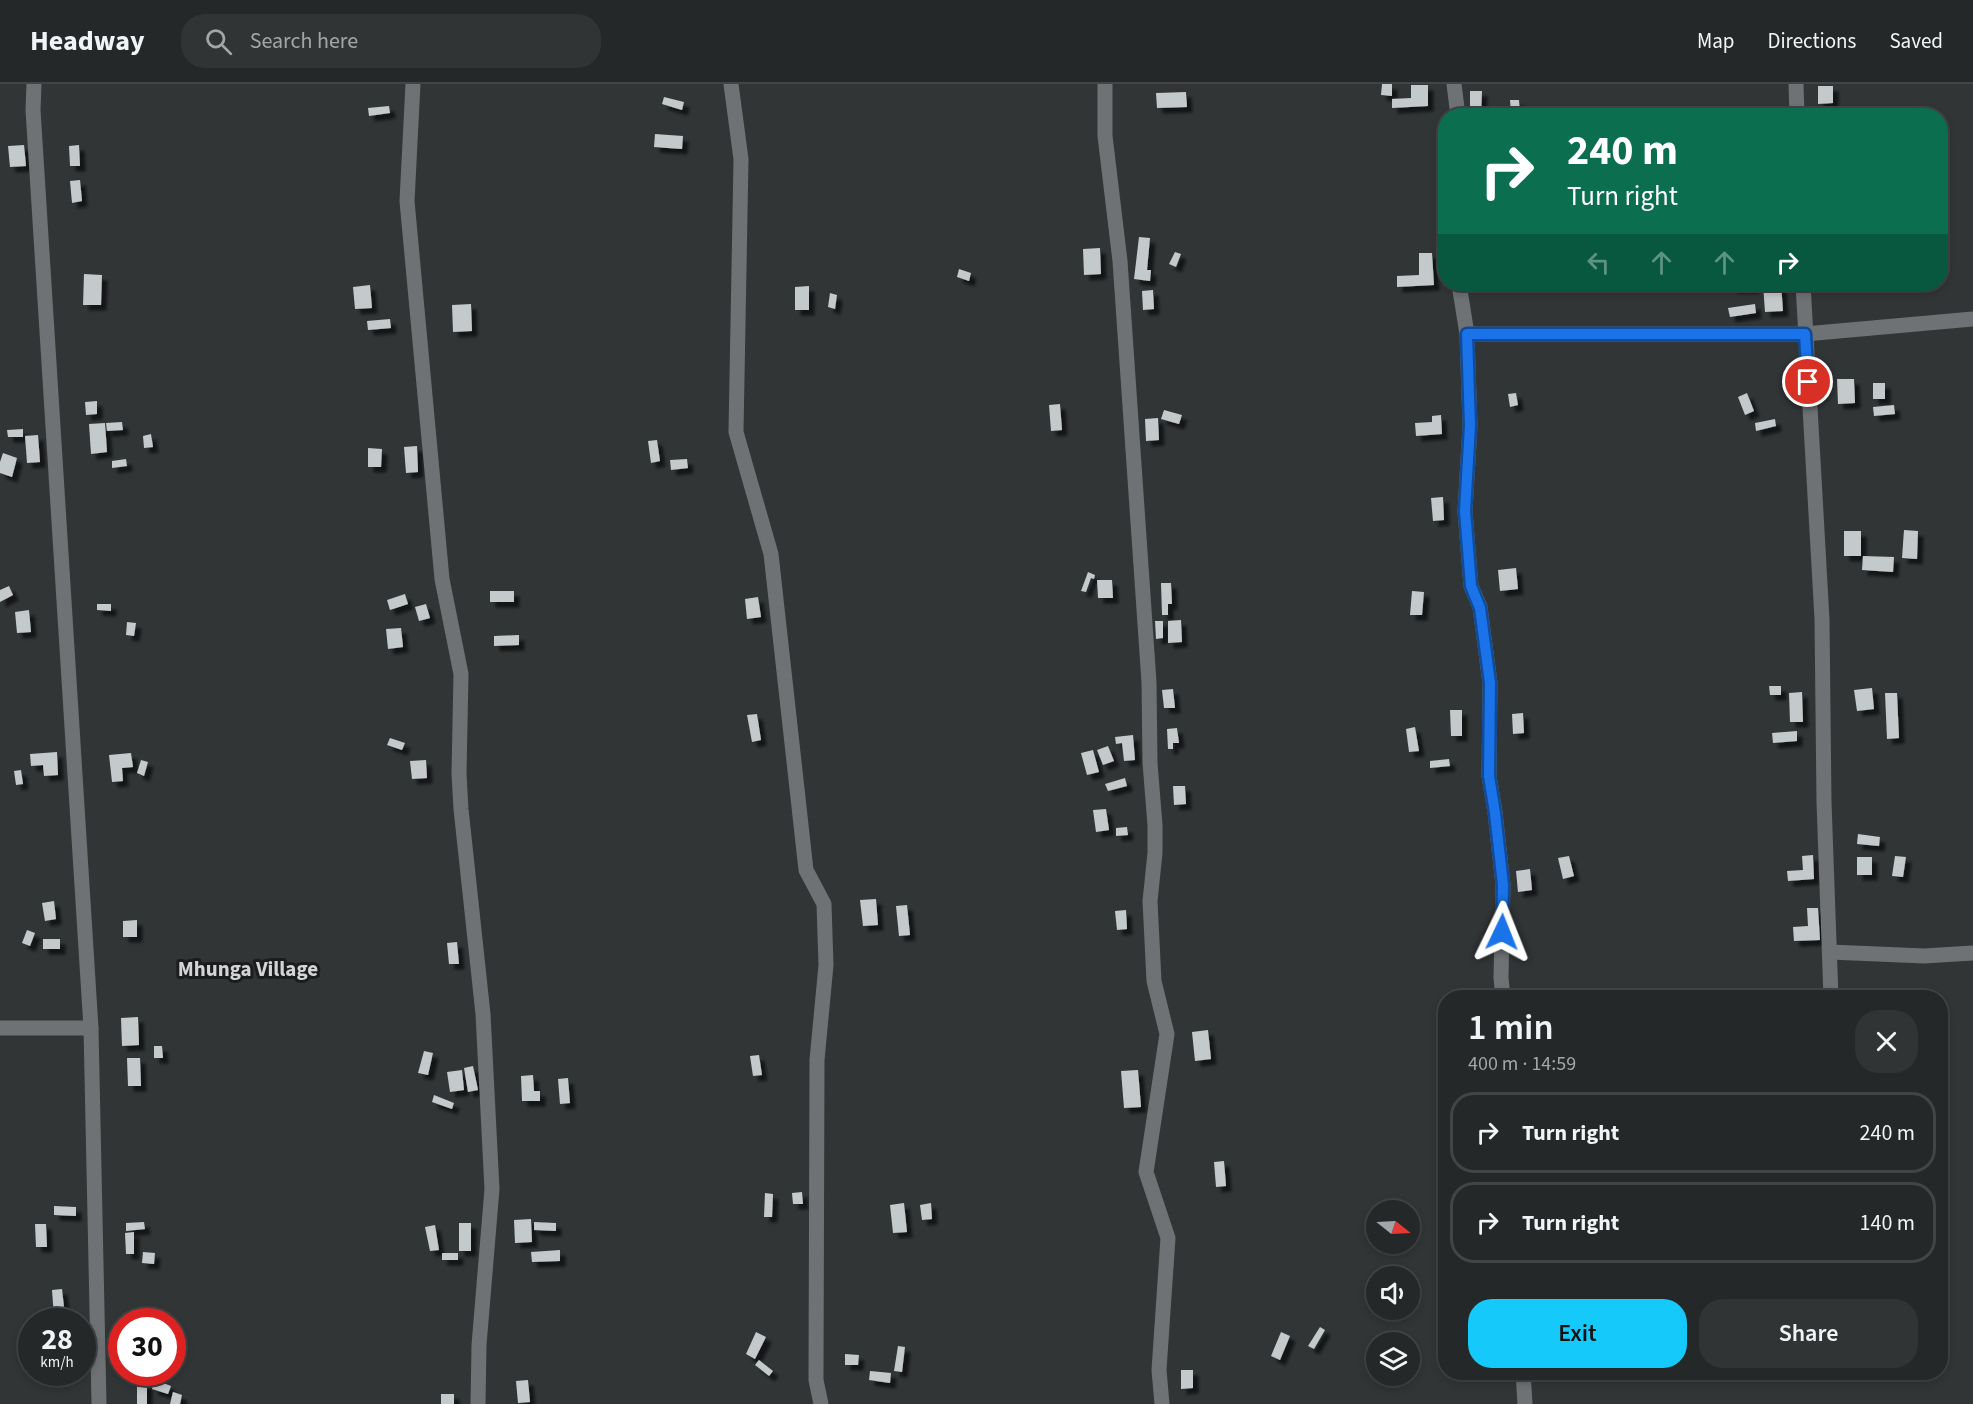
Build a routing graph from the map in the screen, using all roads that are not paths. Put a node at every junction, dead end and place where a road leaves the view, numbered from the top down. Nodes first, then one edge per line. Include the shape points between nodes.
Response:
1 (34, 84) edge
2 (413, 84) edge
3 (731, 84) edge
4 (1105, 84) edge
5 (1454, 84) edge
6 (1796, 84) edge
7 (1457, 108) edge
8 (1797, 108) edge
9 (1460, 291) edge
10 (1803, 291) edge
11 (1973, 319) edge
12 (1467, 334) junction
13 (1805, 334) junction
14 (1830, 952) junction
15 (1973, 954) edge
16 (1502, 990) edge
17 (1831, 990) edge
18 (0, 1028) edge
19 (91, 1028) junction
20 (1524, 1380) edge
21 (99, 1404) edge
22 (478, 1404) edge
23 (821, 1404) edge
24 (1162, 1404) edge
25 (1525, 1404) edge

1 - 19 street
2 - 22 street via 407,201 442,579 461,675 460,809 483,1014 492,1189
3 - 23 street via 741,159 736,432 771,554 806,870 824,904 826,965 817,1060 816,1380
4 - 24 street via 1105,136 1120,261 1149,682 1155,825 1150,901 1154,981 1167,1034 1146,1172 1168,1239 1159,1370
5 - 7 street
6 - 8 street
9 - 12 street
10 - 13 street
11 - 13 street
12 - 13 street
12 - 16 street via 1470,426 1465,511 1471,586 1480,608 1490,683 1489,776 1503,885
13 - 14 street via 1822,619
14 - 15 street
14 - 17 street
18 - 19 street
19 - 21 street
20 - 25 street

